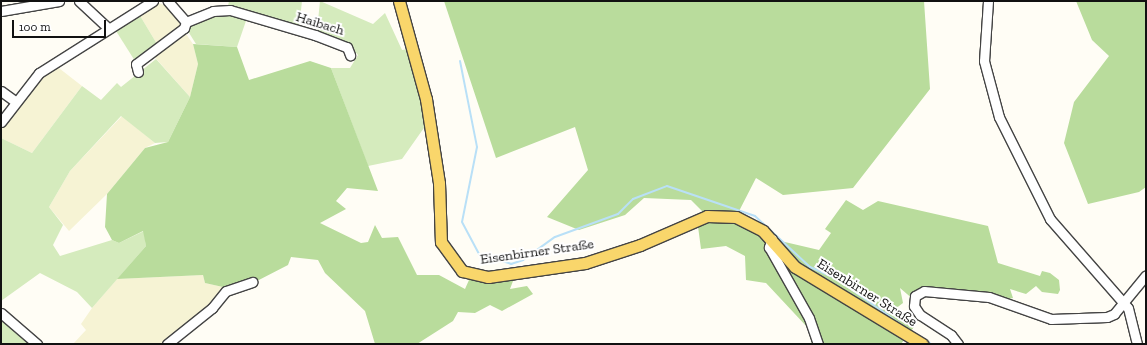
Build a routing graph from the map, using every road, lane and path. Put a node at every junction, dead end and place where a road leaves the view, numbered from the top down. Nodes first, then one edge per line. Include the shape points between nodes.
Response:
1 (59, 1) edge
2 (79, 1) edge
3 (153, 1) edge
4 (168, 1) edge
5 (399, 1) edge
6 (988, 1) edge
7 (1, 11) edge
8 (186, 22) junction
9 (108, 28) junction
10 (350, 55) dead end
11 (138, 72) dead end
12 (1, 91) edge
13 (15, 102) junction
14 (1, 122) edge
15 (772, 239) junction
16 (1146, 275) edge
17 (252, 282) dead end
18 (1123, 301) junction
19 (1, 313) edge
20 (38, 344) edge
21 (167, 344) edge
22 (818, 344) edge
23 (922, 344) edge
24 (958, 344) edge
25 (1137, 344) edge

1 - 7 street
2 - 9 street
3 - 9 street
4 - 8 street
5 - 15 main road, Eisenbirner Straße via 426,100 439,183 441,242 462,271 488,277 585,263 640,245 707,216 736,217 756,226
6 - 18 street via 984,70 1001,123 1050,219
8 - 10 street, Haibach via 213,11 230,10 315,35 347,48
8 - 11 street, Haibach via 180,32 136,64
9 - 13 street via 39,73
12 - 13 street
13 - 14 street
15 - 22 street via 769,247 809,318
15 - 23 main road, Eisenbirner Straße via 796,267
16 - 18 street
17 - 21 street via 226,291 212,308
18 - 24 street via 1111,316 1060,319 1042,317 989,297 924,291 915,296 914,306 920,315 952,335
18 - 25 street via 1130,314
19 - 20 street

